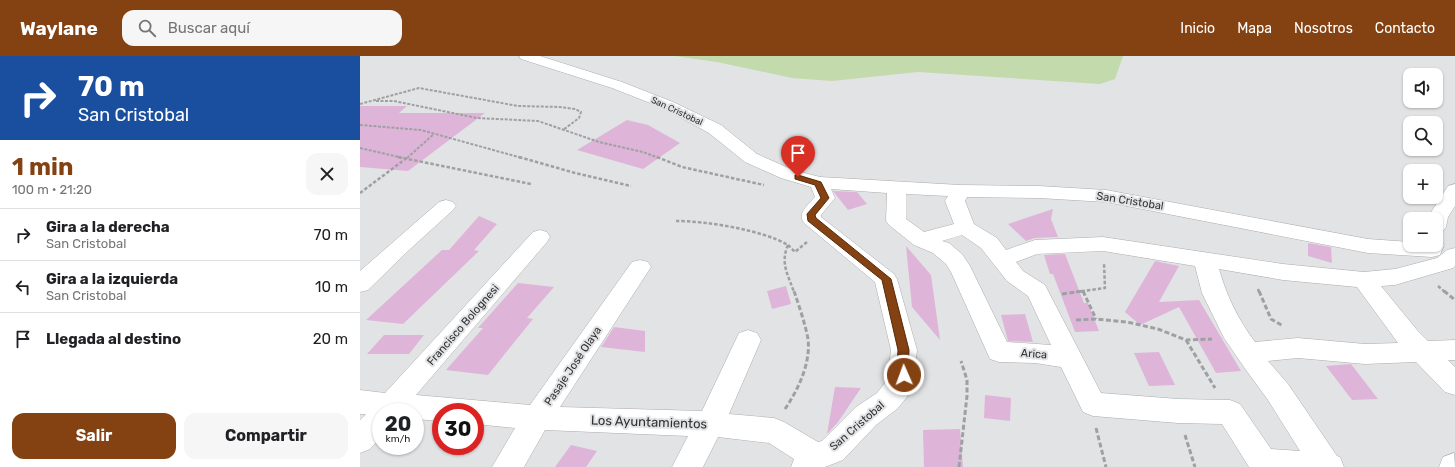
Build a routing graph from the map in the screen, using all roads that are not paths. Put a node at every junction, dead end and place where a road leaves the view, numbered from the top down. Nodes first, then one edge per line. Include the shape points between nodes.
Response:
1 (526, 56) edge
2 (819, 183) junction
3 (897, 187) junction
4 (1455, 190) edge
5 (960, 191) junction
6 (446, 206) dead end
7 (1441, 212) edge
8 (965, 227) junction
9 (540, 237) dead end
10 (921, 240) junction
11 (1403, 247) edge
12 (1443, 250) edge
13 (1455, 254) edge
14 (1001, 259) junction
15 (1205, 260) junction
16 (640, 267) dead end
17 (1364, 280) junction
18 (360, 284) edge
19 (748, 340) dead end
20 (1242, 345) junction
21 (1455, 350) edge
22 (1423, 351) junction
23 (1069, 358) junction
24 (1455, 384) edge
25 (360, 402) edge
26 (393, 403) edge
27 (372, 406) edge
28 (484, 413) edge
29 (537, 418) junction
30 (710, 424) junction
31 (372, 427) edge
32 (360, 440) edge
33 (811, 462) edge
34 (507, 467) edge
35 (687, 467) edge
36 (1328, 467) edge

1 - 2 street, San Cristobal via 617,85 668,105 715,129 751,158 787,174
2 - 3 street, San Cristobal
2 - 33 street, San Cristobal via 825,198 811,214 811,219 886,279 904,350 904,375 887,401 866,416 832,451
3 - 5 street, San Cristobal
3 - 10 street via 896,221
4 - 7 street
5 - 8 street via 955,201
5 - 11 street, San Cristobal via 1106,196 1368,246
6 - 18 street
8 - 10 street
8 - 14 street via 989,243
9 - 26 street, Francisco Bolognesi
10 - 23 street, Arica via 940,248 954,259 999,352 1035,353
12 - 13 street, San Cristobal
13 - 17 street via 1445,262 1396,277
14 - 15 street via 1035,247 1102,244
14 - 23 street via 1014,276 1037,291
15 - 17 street
15 - 20 street via 1214,293
16 - 29 street, Pasaje José Olaya
17 - 22 street via 1408,337
19 - 30 street
20 - 22 street via 1365,354
20 - 36 street via 1278,392
21 - 22 street
22 - 24 street
23 - 36 street via 1093,404 1178,411 1230,412 1262,462
25 - 27 street
28 - 29 street, Los Ayuntamientos
29 - 30 street, Los Ayuntamientos
29 - 34 street, Pasaje José Olaya
30 - 33 street, Los Ayuntamientos via 774,431
30 - 35 street
31 - 32 street, Francisco Bolognesi

